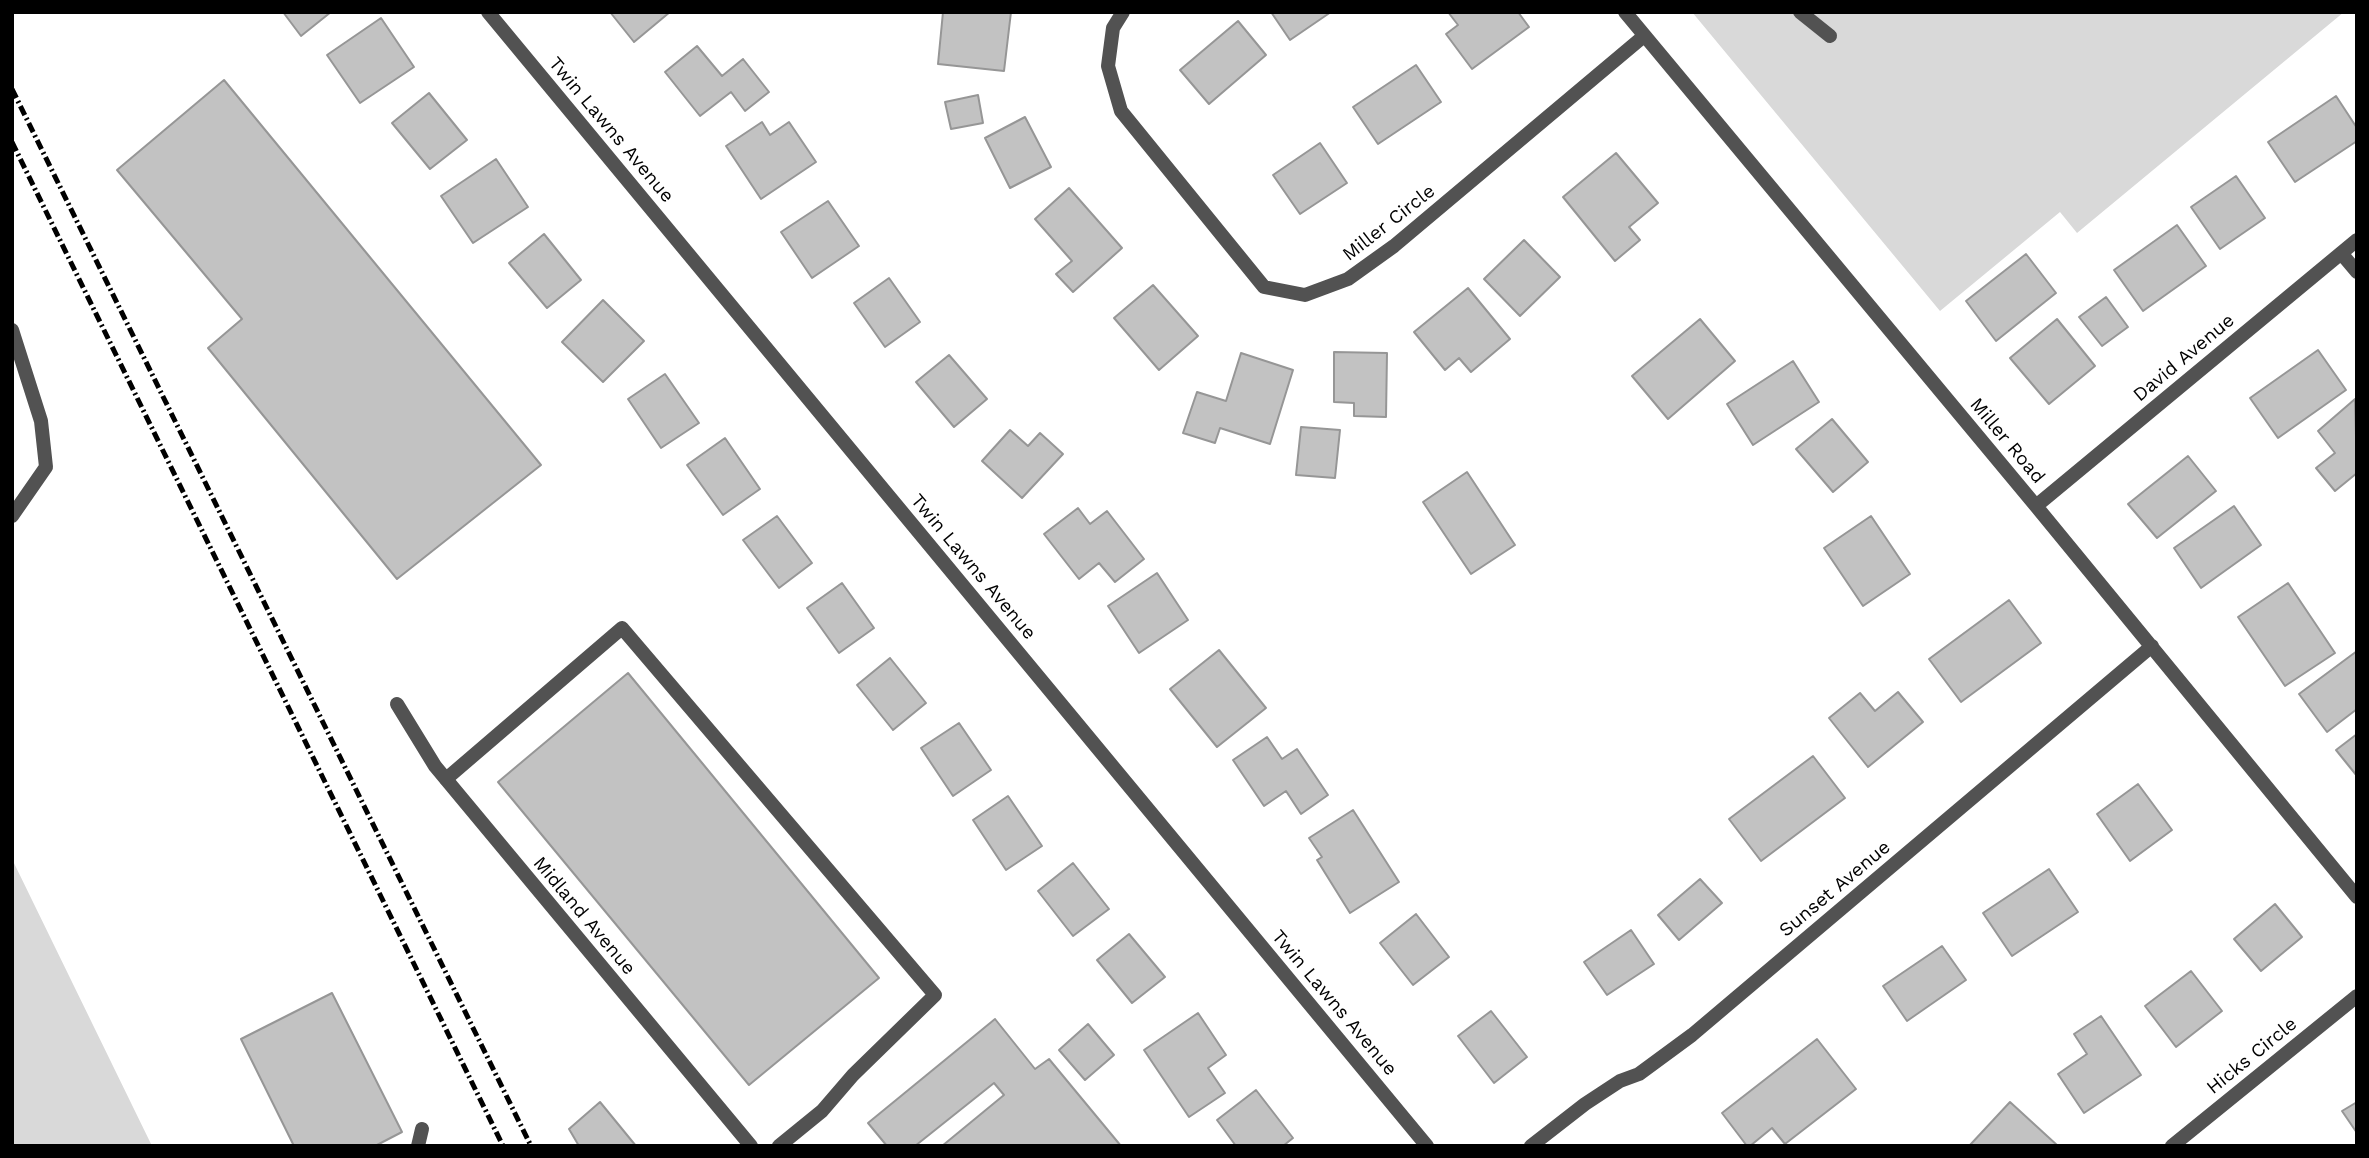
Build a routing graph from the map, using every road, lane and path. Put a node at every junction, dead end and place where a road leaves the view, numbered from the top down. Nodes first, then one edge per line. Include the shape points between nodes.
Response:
1 (488, 12) edge
2 (1122, 12) edge
3 (1625, 12) edge
4 (1800, 12) edge
5 (1644, 36) junction
6 (1830, 36) dead end
7 (2357, 240) edge
8 (2341, 253) junction
9 (2357, 272) edge
10 (12, 330) edge
11 (2036, 506) junction
12 (12, 516) edge
13 (2152, 646) junction
14 (397, 704) dead end
15 (446, 779) junction
16 (2357, 897) edge
17 (2357, 996) edge
18 (422, 1129) dead end
19 (418, 1146) edge
20 (751, 1146) edge
21 (779, 1146) edge
22 (1427, 1146) edge
23 (1531, 1146) edge
24 (2172, 1146) edge

1 - 22 street, Twin Lawns Avenue
2 - 5 street, Miller Circle via 1113,28 1108,66 1121,111 1264,287 1305,296 1348,279 1394,246
3 - 5 street, Miller Road
4 - 6 street
5 - 11 street, Miller Road
7 - 8 street, David Avenue
8 - 9 street
8 - 11 street, David Avenue
10 - 12 street via 41,421 46,467
11 - 13 street, Miller Road
13 - 16 street, Miller Road
13 - 23 street, Sunset Avenue via 1692,1035 1639,1074 1585,1104
14 - 15 street, Midland Avenue
15 - 20 street, Midland Avenue
15 - 21 street via 622,628 935,995 822,1111
17 - 24 street, Hicks Circle
18 - 19 street

